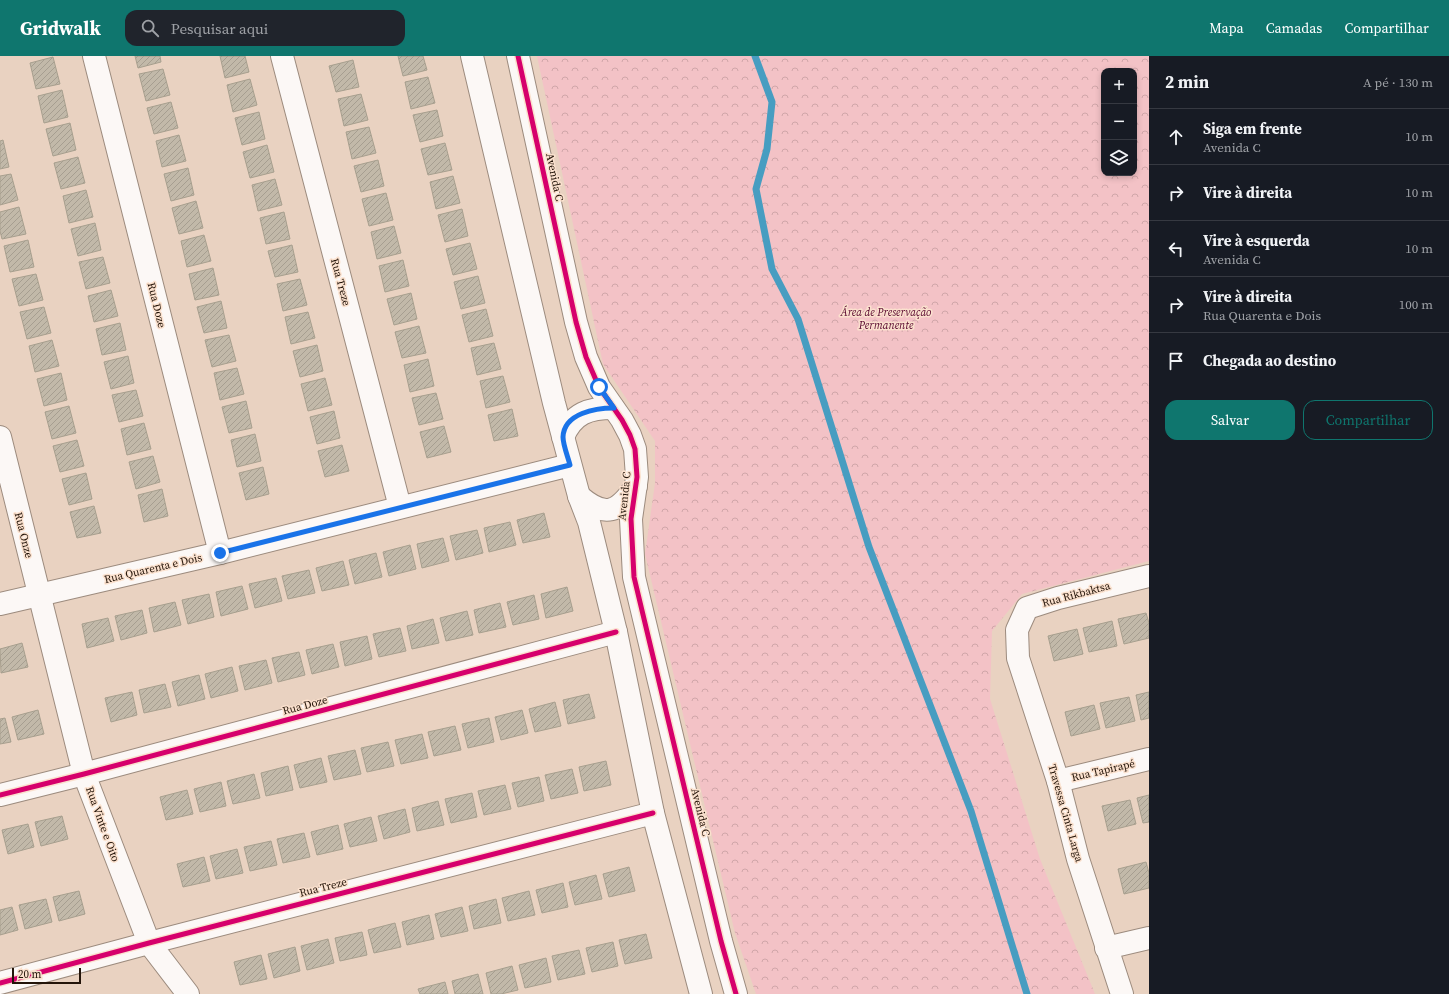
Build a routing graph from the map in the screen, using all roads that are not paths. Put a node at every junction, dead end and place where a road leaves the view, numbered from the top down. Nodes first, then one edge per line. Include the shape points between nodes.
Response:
1 (94, 56) edge
2 (282, 56) edge
3 (472, 56) edge
4 (518, 56) edge
5 (614, 408) junction
6 (0, 436) edge
7 (563, 437) junction
8 (570, 465) junction
9 (636, 486) junction
10 (579, 496) junction
11 (400, 507) junction
12 (220, 553) junction
13 (1149, 576) edge
14 (38, 594) junction
15 (0, 604) edge
16 (1017, 630) joint
17 (616, 632) junction
18 (1149, 759) edge
19 (84, 774) junction
20 (1058, 781) junction
21 (0, 795) edge
22 (652, 813) junction
23 (1149, 938) edge
24 (149, 943) junction
25 (1106, 948) junction
26 (0, 983) edge
27 (188, 994) edge
28 (701, 994) edge
29 (736, 994) edge
30 (1122, 994) edge

1 - 12 street, Rua Doze
2 - 11 street, Rua Treze
3 - 7 street
4 - 5 street, Avenida C via 576,322 586,357 599,387
5 - 7 street via 600,408 576,416 568,424
5 - 9 street, Avenida C via 635,449
6 - 14 street, Rua Onze
7 - 8 street
8 - 10 street
8 - 11 street, Rua Quarenta e Dois
9 - 10 street via 625,502 615,508 593,508
9 - 29 street, Avenida C via 631,519 634,577
10 - 17 street via 589,522
11 - 12 street, Rua Quarenta e Dois
12 - 14 street, Rua Quarenta e Dois
13 - 16 street, Rua Rikbaktsa via 1027,608
14 - 15 street
14 - 19 street, Rua Vinte e Oito
16 - 20 street, Travessa Cinta Larga via 1018,658
17 - 19 street, Rua Doze
17 - 22 street
18 - 20 street, Rua Tapirapé
19 - 21 street, Rua Doze
19 - 24 street, Rua Vinte e Oito
20 - 25 street, Travessa Cinta Larga via 1078,859
22 - 24 street, Rua Treze
22 - 28 street
23 - 25 street
24 - 26 street, Rua Treze
24 - 27 street, Rua Vinte e Oito
25 - 30 street, Travessa Cinta Larga

